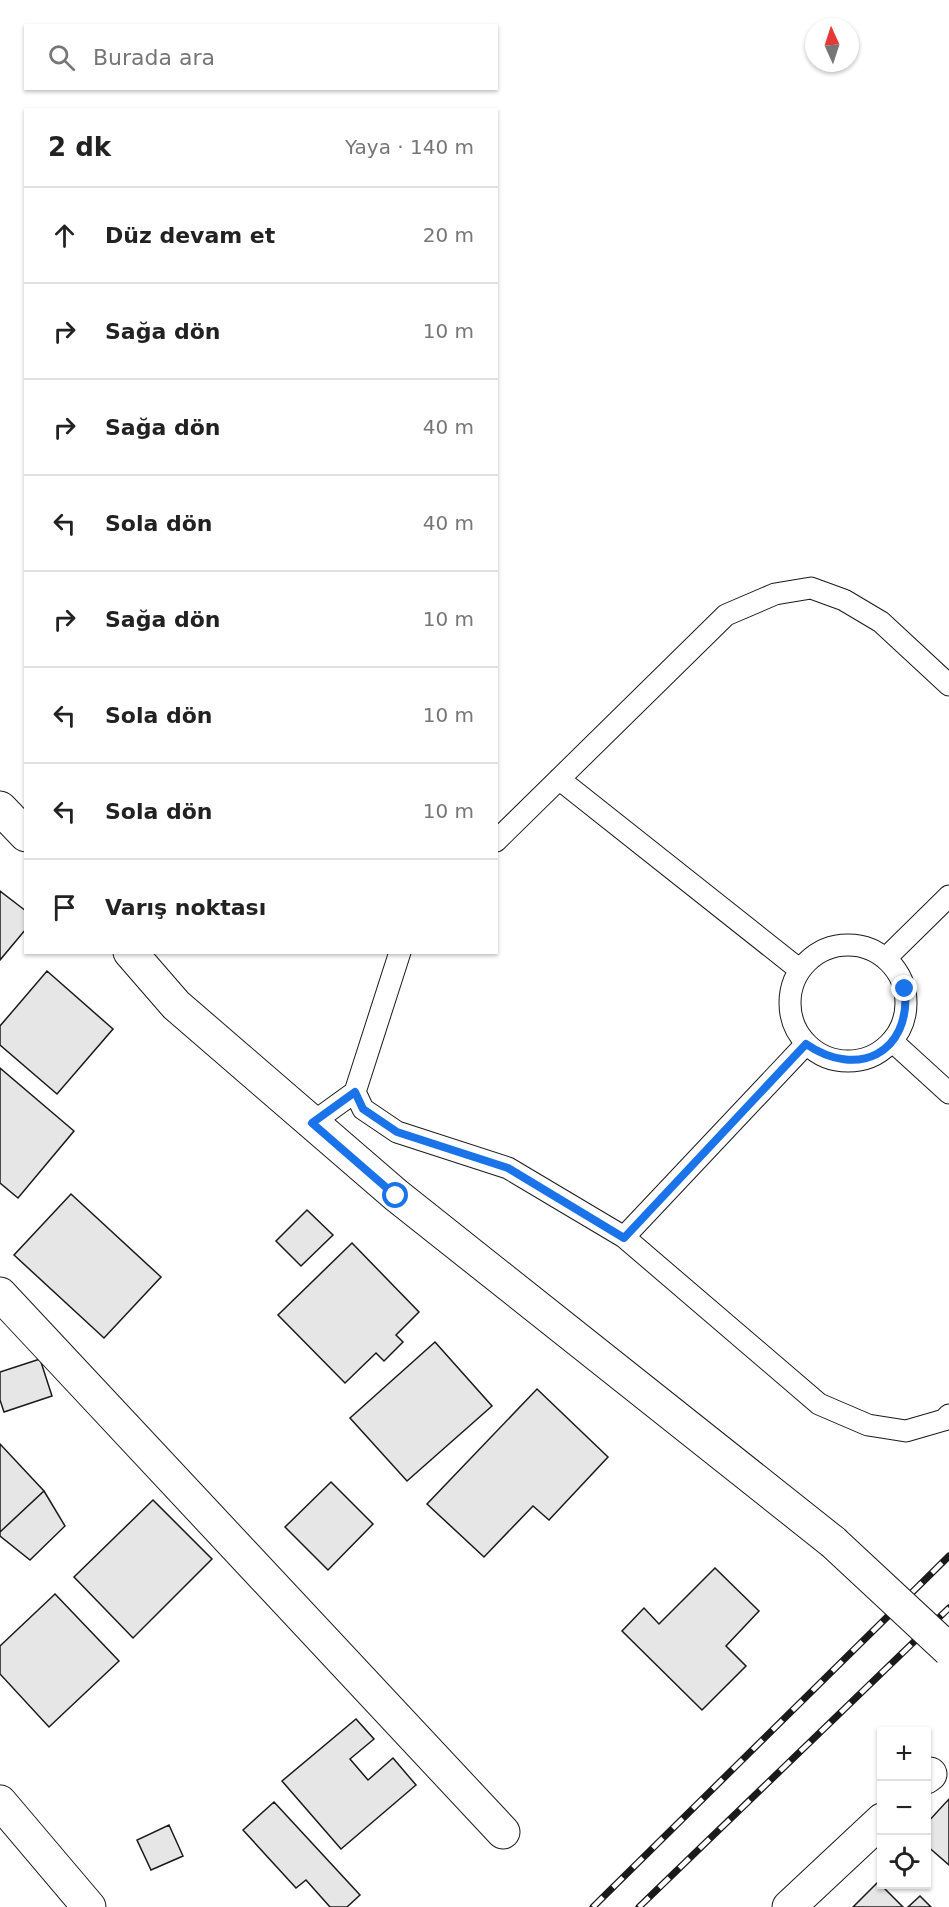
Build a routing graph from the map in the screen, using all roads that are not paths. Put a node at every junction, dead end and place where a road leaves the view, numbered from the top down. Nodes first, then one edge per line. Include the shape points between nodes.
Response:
1 (949, 685) edge
2 (559, 779) junction
3 (0, 808) edge
4 (24, 833) edge
5 (498, 839) edge
6 (949, 896) edge
7 (132, 954) edge
8 (399, 954) edge
9 (886, 958) junction
10 (800, 970) junction
11 (892, 1041) junction
12 (806, 1044) junction
13 (355, 1092) junction
14 (949, 1093) edge
15 (312, 1123) junction
16 (624, 1238) junction
17 (0, 1294) edge
18 (949, 1415) edge
19 (949, 1650) edge
20 (0, 1802) edge
21 (877, 1825) edge
22 (503, 1832) dead end
23 (89, 1907) edge
24 (789, 1907) edge

1 - 2 lane via 881,622 843,600 811,588 775,594 726,615
2 - 5 lane
2 - 10 lane
3 - 4 street
6 - 9 lane
7 - 15 street via 176,1005
8 - 13 lane
9 - 10 lane via 870,948 851,944 831,946 813,955
9 - 11 lane via 898,972 907,1008 903,1026
10 - 12 lane via 791,988 789,1007 794,1027
11 - 12 lane via 861,1060 841,1061
11 - 14 lane
12 - 16 lane
13 - 15 lane
13 - 16 lane via 363,1109 397,1132 508,1168
15 - 19 street, bridge via 396,1196 833,1542
16 - 18 lane via 819,1404 868,1425 906,1431
17 - 22 street
20 - 23 street
21 - 24 street

